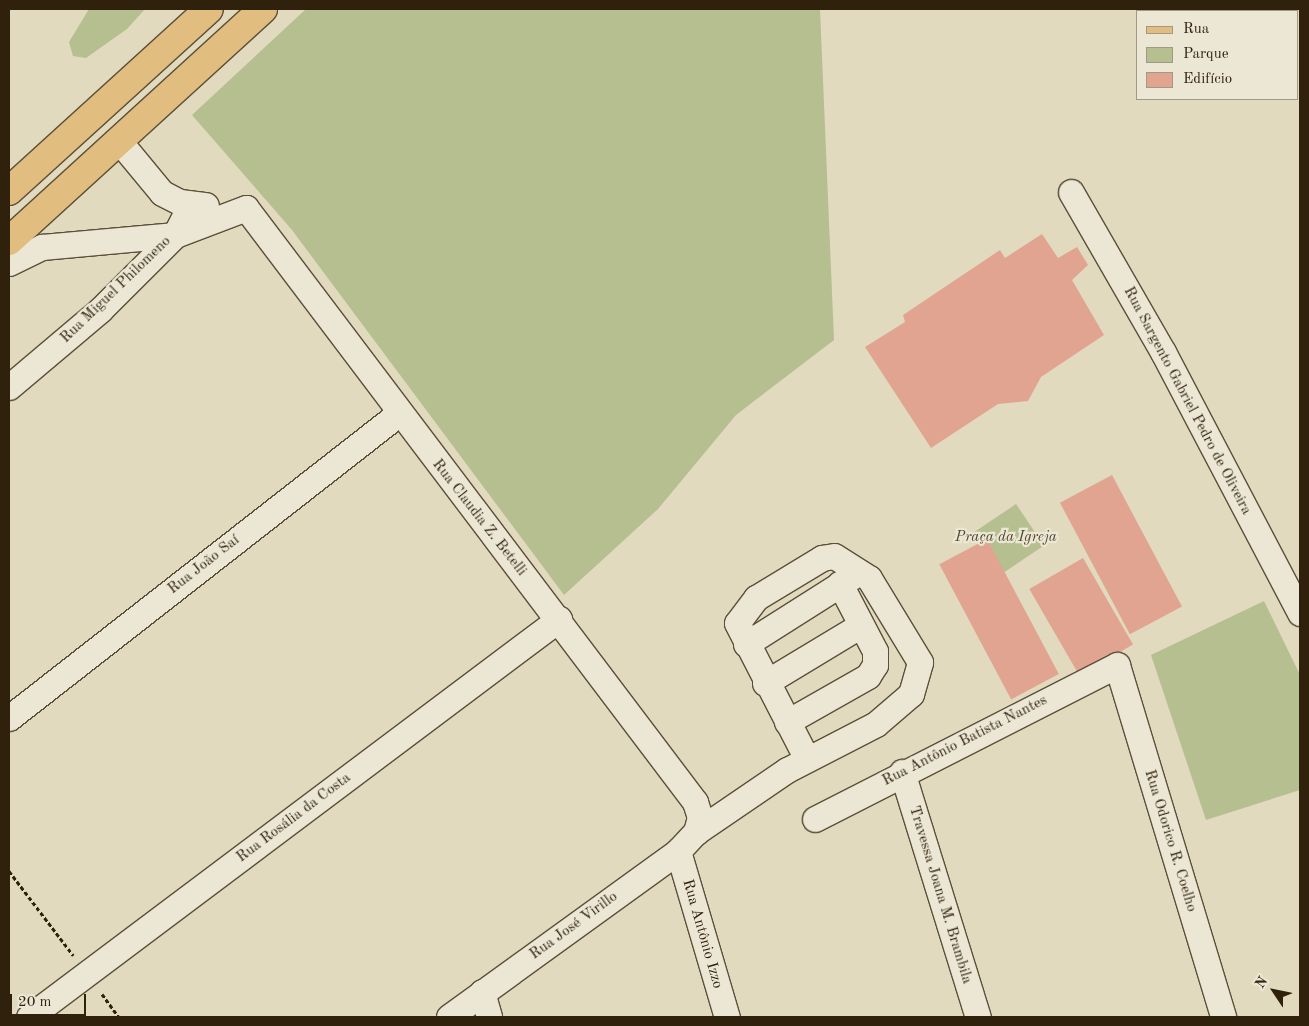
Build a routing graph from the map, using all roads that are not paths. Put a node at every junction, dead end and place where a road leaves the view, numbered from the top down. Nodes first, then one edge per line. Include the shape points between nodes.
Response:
1 (209, 9) edge
2 (263, 9) edge
3 (120, 141) junction
4 (9, 191) edge
5 (1070, 192) dead end
6 (191, 204) junction
7 (246, 208) junction
8 (175, 234) junction
9 (9, 241) edge
10 (9, 263) edge
11 (9, 387) edge
12 (399, 412) junction
13 (850, 578) junction
14 (1300, 613) edge
15 (559, 619) junction
16 (861, 625) junction
17 (746, 644) junction
18 (1117, 665) joint
19 (765, 683) junction
20 (9, 718) edge
21 (787, 722) junction
22 (807, 759) junction
23 (902, 772) junction
24 (815, 819) dead end
25 (696, 832) junction
26 (678, 851) junction
27 (482, 992) junction
28 (29, 1017) edge
29 (450, 1017) edge
30 (489, 1017) edge
31 (727, 1017) edge
32 (978, 1017) edge
33 (1223, 1017) edge

1 - 4 main road
2 - 3 main road
3 - 6 street via 162,194
3 - 9 main road
5 - 14 street, Rua Sargento Gabriel Pedro de Oliveira via 1163,352
6 - 7 street
6 - 8 street, Rua Miguel Philomeno
7 - 8 street
7 - 12 street, Rua Claudia Z. Betelli
8 - 10 street via 42,247
8 - 11 street, Rua Miguel Philomeno via 100,310
12 - 15 street, Rua Claudia Z. Betelli via 482,526
12 - 20 street, Rua João Saí
13 - 16 street
13 - 17 street
13 - 17 street via 839,558 828,557 756,598 737,623
13 - 22 street, Rua José Virillo via 869,578 920,662 918,681 911,694 876,724
15 - 25 street, Rua Claudia Z. Betelli via 694,802 700,817
15 - 28 street, Rua Rosália da Costa
16 - 19 street
16 - 21 street via 875,651 873,670
17 - 19 street
18 - 23 street, Rua Antônio Batista Nantes
18 - 33 street, Rua Odorico R. Coelho
19 - 21 street
21 - 22 street
22 - 25 street, Rua José Virillo
23 - 24 street, Rua Antônio Batista Nantes
23 - 32 street, Travessa Joana M. Brambila
25 - 26 street, Rua José Virillo
26 - 27 street, Rua José Virillo
26 - 31 street, Rua Antônio Izzo
27 - 29 street, Rua José Virillo
27 - 30 street

